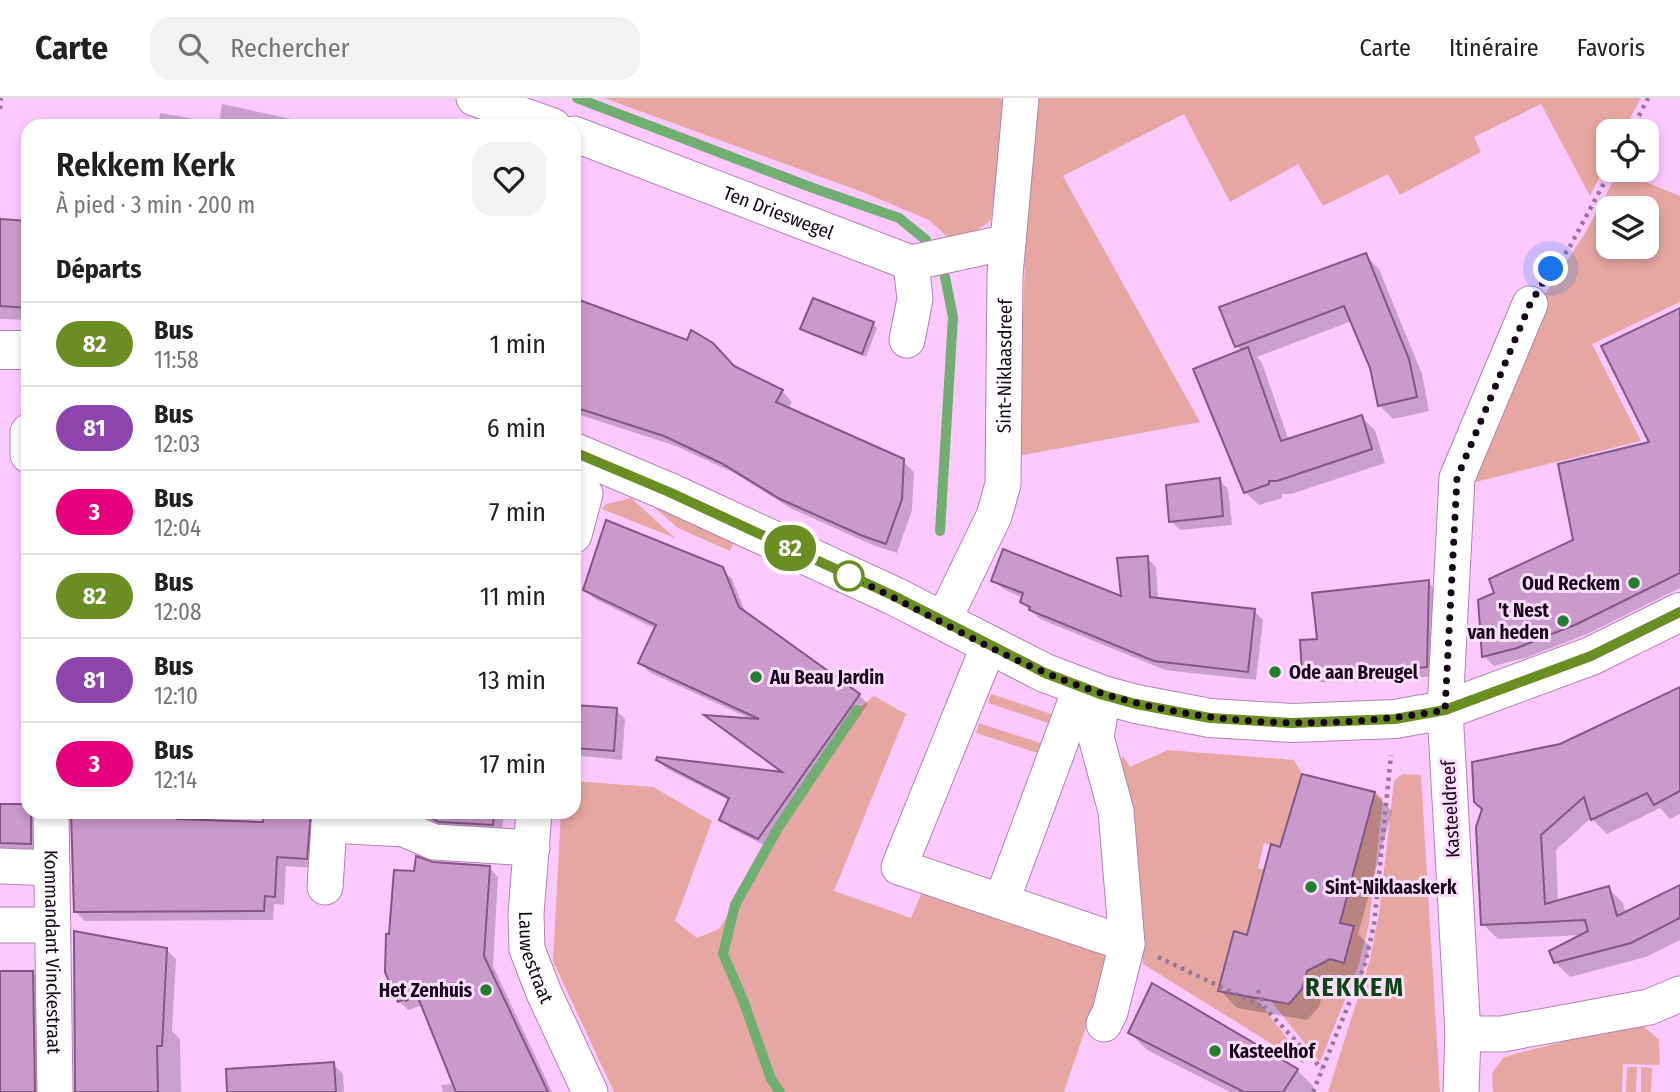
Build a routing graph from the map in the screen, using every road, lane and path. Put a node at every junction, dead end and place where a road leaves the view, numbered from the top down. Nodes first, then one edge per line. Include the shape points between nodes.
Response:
1 (1, 98) edge
2 (474, 98) edge
3 (1021, 98) edge
4 (1648, 98) edge
5 (0, 109) edge
6 (533, 119) edge
7 (1637, 119) edge
8 (581, 137) edge
9 (1605, 182) edge
10 (1008, 242) junction
11 (911, 263) junction
12 (1530, 304) joint
13 (907, 340) dead end
14 (21, 349) edge
15 (0, 350) edge
16 (581, 455) edge
17 (581, 486) edge
18 (581, 509) edge
19 (1680, 612) edge
20 (943, 621) junction
21 (989, 645) junction
22 (1092, 691) junction
23 (1445, 720) junction
24 (1393, 742) dead end
25 (51, 819) edge
26 (330, 819) edge
27 (534, 819) edge
28 (532, 848) junction
29 (0, 866) edge
30 (52, 868) junction
31 (325, 887) dead end
32 (1002, 900) junction
33 (0, 925) edge
34 (53, 925) junction
35 (1127, 944) junction
36 (1159, 957) dead end
37 (1258, 990) dead end
38 (1678, 1001) edge
39 (1265, 1008) junction
40 (1104, 1024) dead end
41 (1463, 1034) junction
42 (1322, 1069) junction
43 (55, 1092) edge
44 (590, 1092) edge
45 (1313, 1092) edge
46 (1461, 1092) edge

1 - 5 path
2 - 6 street
3 - 10 street, Sint-Niklaasdreef
4 - 7 path
8 - 11 street, Ten Drieswegel
9 - 12 path via 1568,250
10 - 11 street
10 - 20 street, Sint-Niklaasdreef via 1003,484 994,516
11 - 13 street via 915,299
12 - 23 street, Kasteeldreef via 1457,478
14 - 15 main road
16 - 20 main road
17 - 18 street via 585,494
19 - 23 main road
20 - 21 main road
21 - 22 main road
21 - 32 street via 899,867
22 - 23 main road via 1210,718 1292,723
22 - 32 street
22 - 35 street via 1096,737 1116,811
23 - 41 street, Kasteeldreef
24 - 42 path via 1374,925 1350,1006
25 - 30 street, Kommandant Vinckestraat
26 - 28 street via 404,829 434,842
26 - 31 street
27 - 28 street, Lauwestraat
28 - 44 street, Lauwestraat via 527,949
29 - 30 street
30 - 34 street, Kommandant Vinckestraat
32 - 35 street
33 - 34 street
34 - 43 street, Kommandant Vinckestraat
35 - 40 street
36 - 39 path
37 - 39 path
38 - 41 street via 1502,1034
39 - 42 path
41 - 46 street, Kasteeldreef
42 - 45 path

